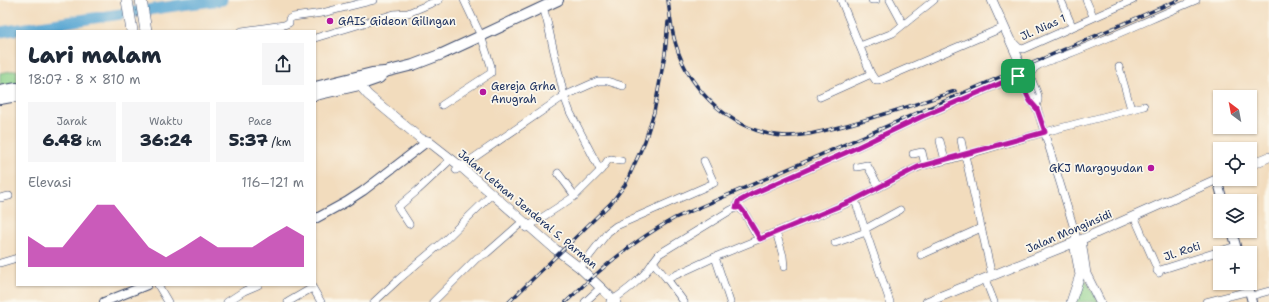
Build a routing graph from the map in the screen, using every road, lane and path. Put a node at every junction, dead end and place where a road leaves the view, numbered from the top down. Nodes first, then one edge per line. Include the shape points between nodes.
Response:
1 (127, 0) edge
2 (141, 0) edge
3 (374, 0) edge
4 (439, 0) edge
5 (464, 0) edge
6 (558, 0) edge
7 (841, 0) edge
8 (872, 0) edge
9 (876, 0) edge
10 (890, 0) edge
11 (934, 0) edge
12 (992, 0) edge
13 (1061, 0) edge
14 (1086, 0) edge
15 (1132, 0) edge
16 (1196, 0) edge
17 (543, 7) junction
18 (1093, 16) junction
19 (903, 24) junction
20 (1072, 26) junction
21 (1004, 27) junction
22 (132, 30) edge
23 (146, 30) edge
24 (249, 30) edge
25 (481, 36) junction
26 (316, 38) edge
27 (1009, 40) junction
28 (860, 46) junction
29 (1018, 58) joint
30 (1119, 67) dead end
31 (871, 74) junction
32 (356, 81) junction
33 (623, 86) dead end
34 (316, 87) edge
35 (16, 88) edge
36 (0, 91) edge
37 (316, 95) edge
38 (16, 96) edge
39 (564, 96) junction
40 (820, 97) dead end
41 (0, 99) edge
42 (442, 104) dead end
43 (1144, 106) dead end
44 (1037, 107) junction
45 (1131, 109) junction
46 (1045, 132) junction
47 (961, 140) dead end
48 (940, 141) dead end
49 (425, 142) junction
50 (913, 154) dead end
51 (965, 155) junction
52 (1269, 157) edge
53 (945, 160) junction
54 (621, 161) dead end
55 (704, 161) dead end
56 (1257, 162) edge
57 (447, 163) junction
58 (926, 165) junction
59 (857, 167) dead end
60 (458, 168) junction
61 (600, 170) junction
62 (558, 173) dead end
63 (1213, 181) edge
64 (879, 188) junction
65 (491, 195) junction
66 (9, 196) dead end
67 (575, 196) junction
68 (0, 198) edge
69 (854, 200) junction
70 (736, 208) junction
71 (900, 210) dead end
72 (1134, 216) junction
73 (316, 218) edge
74 (409, 224) dead end
75 (525, 226) junction
76 (980, 228) junction
77 (865, 230) junction
78 (776, 232) junction
79 (760, 239) junction
80 (1077, 239) junction
81 (835, 243) dead end
82 (921, 255) dead end
83 (1213, 256) edge
84 (715, 257) junction
85 (16, 258) edge
86 (652, 262) junction
87 (0, 263) edge
88 (784, 267) dead end
89 (580, 268) junction
90 (1083, 275) junction
91 (988, 278) junction
92 (667, 280) junction
93 (144, 286) edge
94 (159, 286) edge
95 (256, 286) edge
96 (312, 286) edge
97 (598, 290) junction
98 (1269, 291) edge
99 (1250, 293) edge
100 (612, 301) edge
101 (104, 302) edge
102 (168, 302) edge
103 (227, 302) edge
104 (288, 302) edge
105 (321, 302) edge
106 (374, 302) edge
107 (433, 302) edge
108 (585, 302) edge
109 (684, 302) edge
110 (730, 302) edge
111 (890, 302) edge
112 (927, 302) edge
113 (994, 302) edge
114 (1071, 302) edge
115 (1100, 302) edge
116 (1206, 302) edge

1 - 22 highway
2 - 23 highway
3 - 24 street via 322,13 293,17 284,25
4 - 26 street via 408,14 394,14
5 - 25 street
6 - 17 main road
7 - 28 street
8 - 9 street
10 - 19 street
11 - 19 street
12 - 21 main road
13 - 20 street
14 - 18 street
15 - 18 street, Jl. Nias 1
16 - 44 street via 1038,65 1033,70 1031,78 1039,98
17 - 25 main road
17 - 39 street
18 - 20 street, Jl. Nias 1
19 - 28 street via 893,33
20 - 27 street, Jl. Nias 1 via 1023,48
21 - 27 main road
21 - 31 street via 878,81
25 - 32 main road via 434,57 405,67 376,72
25 - 42 street via 491,73
27 - 29 main road
28 - 31 street
29 - 44 street, bridge
30 - 45 street
31 - 40 street
32 - 34 main road
32 - 37 main road
32 - 49 main road, Jalan Letnan Jenderal S. Parman via 368,95
33 - 39 street via 598,81
35 - 36 main road
38 - 41 main road
39 - 60 street
39 - 61 street
43 - 45 street
44 - 46 street
44 - 70 street via 1030,101 1018,76 754,193 738,202
45 - 46 street
46 - 51 street
46 - 80 street
47 - 51 street
48 - 53 street
49 - 57 main road, Jalan Letnan Jenderal S. Parman
49 - 60 main road, Jalan Letnan Jenderal S. Parman
49 - 73 street via 351,198
50 - 58 street via 922,152
51 - 53 street
51 - 76 street
52 - 56 main road
53 - 58 street
54 - 61 street via 610,159
55 - 89 street via 714,183 616,226 608,232
57 - 60 main road, Jalan Letnan Jenderal S. Parman
57 - 74 street via 398,207
58 - 64 street
59 - 64 street via 867,165
60 - 65 main road, Jalan Letnan Jenderal S. Parman
61 - 67 street
62 - 67 street
63 - 72 main road, Jalan Monginsidi
64 - 69 street
65 - 75 main road, Jalan Letnan Jenderal S. Parman
65 - 106 street via 443,242
66 - 68 street
67 - 75 street
69 - 77 street
69 - 78 street
70 - 79 street via 740,207 744,212
70 - 86 street via 659,254
71 - 77 street
72 - 80 main road, Jalan Monginsidi
72 - 83 street, Jl. Roti via 1158,272
75 - 89 main road, Jalan Letnan Jenderal S. Parman
75 - 97 main road, Jalan Letnan Jenderal S. Parman
75 - 107 street via 477,258
76 - 82 street
76 - 91 street
77 - 81 street
77 - 111 street
78 - 79 street
78 - 88 street
79 - 84 street
80 - 90 main road
80 - 91 main road, Jalan Monginsidi
84 - 92 street
84 - 110 street
85 - 87 street
86 - 92 street
86 - 100 street via 638,281
89 - 100 main road, Jalan Letnan Jenderal S. Parman
90 - 114 main road
90 - 115 main road
91 - 112 main road, Jalan Monginsidi
91 - 113 street
92 - 109 street
93 - 101 street
94 - 102 street
95 - 103 street
96 - 104 street
96 - 105 street
97 - 100 main road, Jalan Letnan Jenderal S. Parman
97 - 108 street
98 - 99 street
99 - 116 street

